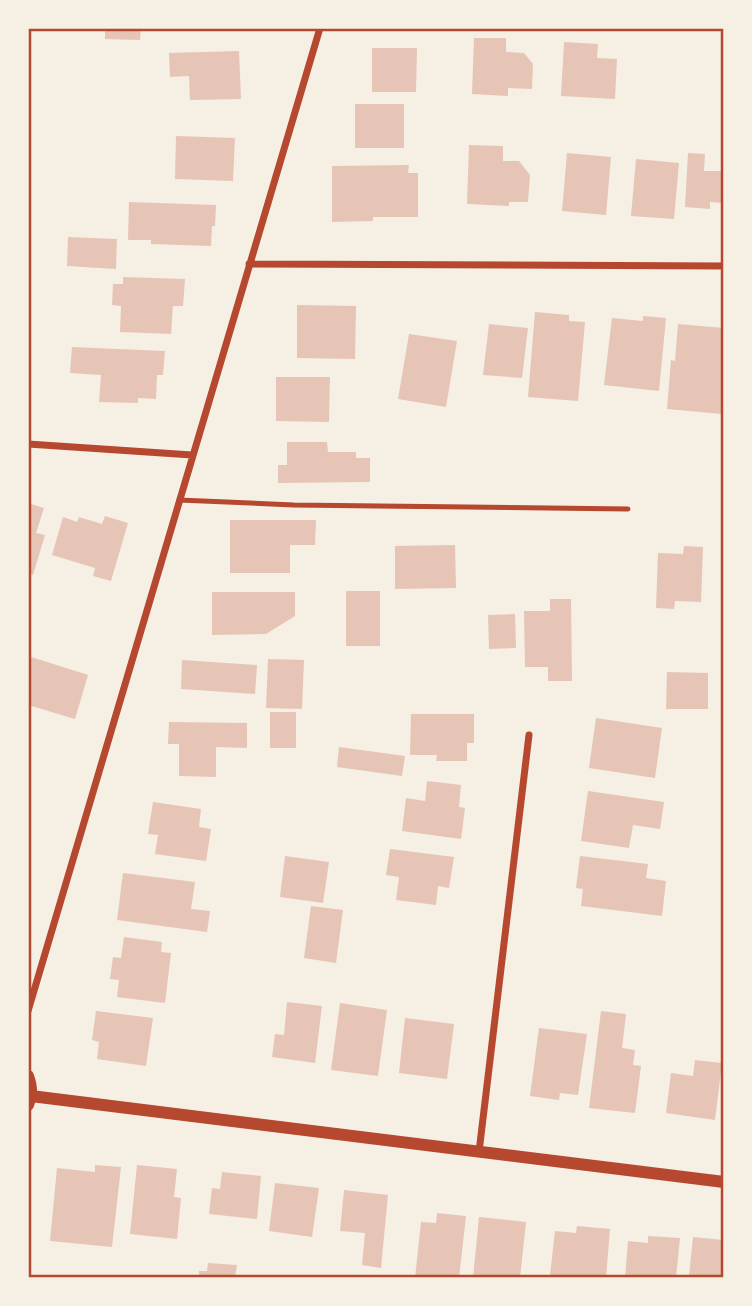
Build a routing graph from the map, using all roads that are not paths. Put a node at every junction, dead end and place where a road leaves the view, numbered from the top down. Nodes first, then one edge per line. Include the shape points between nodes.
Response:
1 (320, 28) edge
2 (249, 264) junction
3 (724, 266) edge
4 (28, 444) edge
5 (192, 455) junction
6 (179, 500) junction
7 (628, 509) dead end
8 (529, 735) dead end
9 (28, 1011) edge
10 (28, 1076) edge
11 (30, 1100) edge
12 (479, 1152) junction
13 (724, 1182) edge

1 - 2 street
2 - 3 street
2 - 5 street
4 - 5 street
5 - 6 street
6 - 7 lane
6 - 9 street
8 - 12 street
10 - 11 street
11 - 12 street
12 - 13 street

